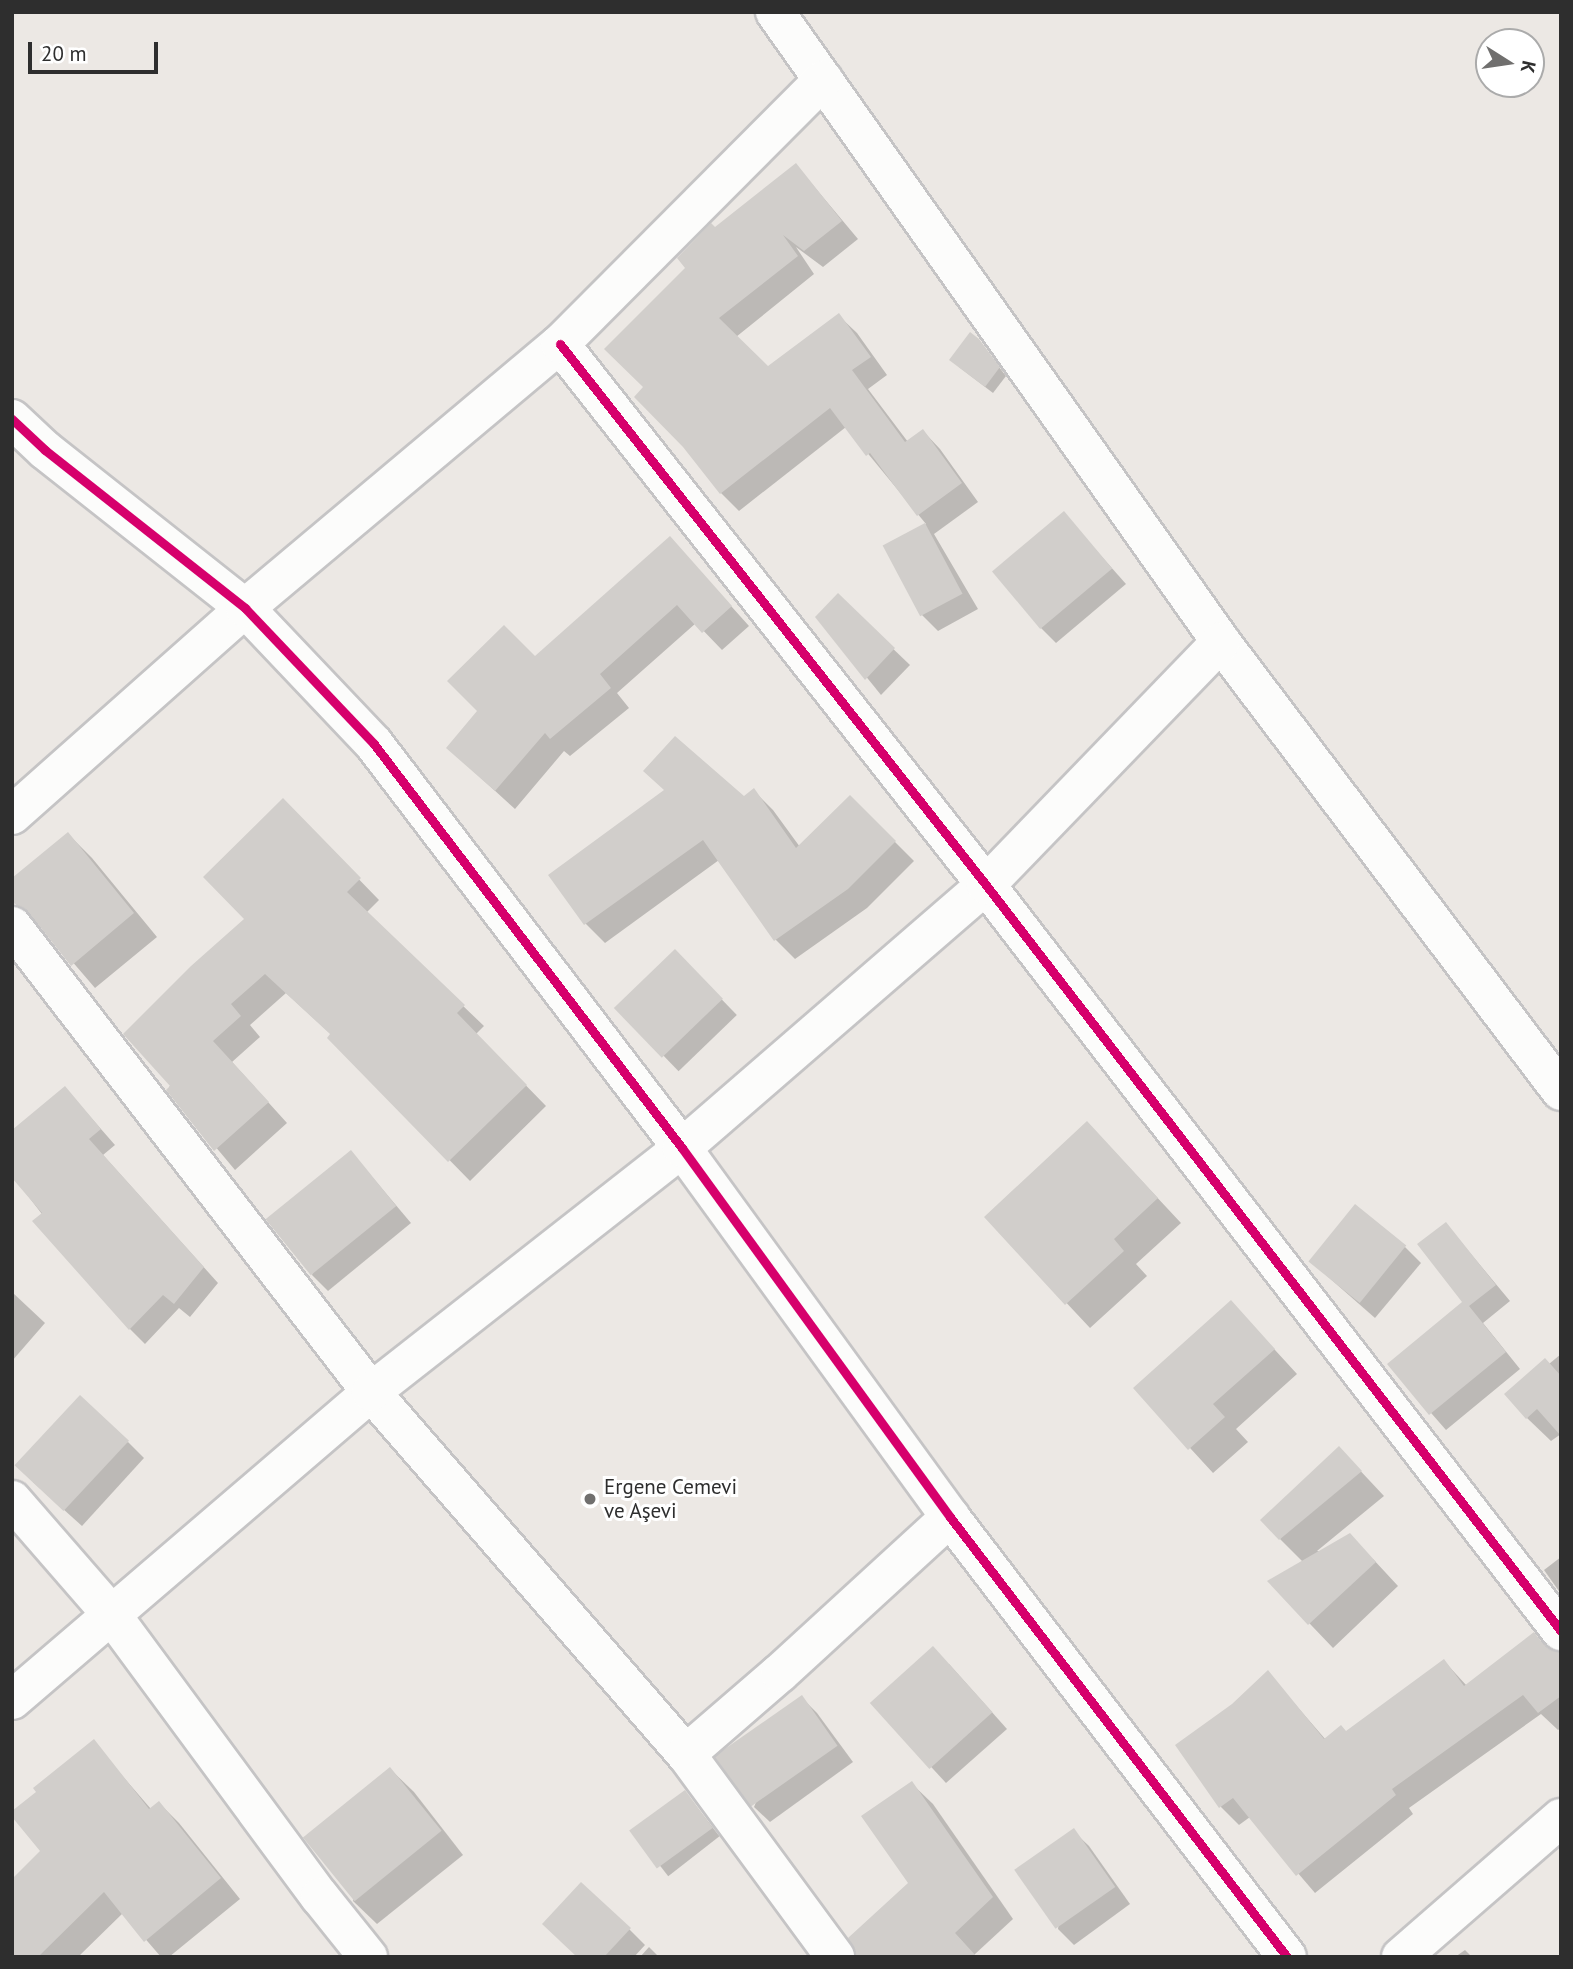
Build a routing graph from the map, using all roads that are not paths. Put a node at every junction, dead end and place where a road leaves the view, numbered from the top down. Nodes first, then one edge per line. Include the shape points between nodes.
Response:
1 (775, 12) edge
2 (823, 80) junction
3 (560, 344) junction
4 (12, 419) edge
5 (245, 608) junction
6 (1221, 642) junction
7 (12, 815) edge
8 (986, 885) junction
9 (12, 926) edge
10 (1561, 1091) edge
11 (682, 1148) junction
12 (371, 1392) junction
13 (12, 1500) edge
14 (950, 1517) junction
15 (111, 1614) junction
16 (1561, 1631) edge
17 (12, 1700) edge
18 (686, 1754) junction
19 (1561, 1818) edge
20 (368, 1957) edge
21 (835, 1957) edge
22 (1287, 1957) edge
23 (1401, 1957) edge

1 - 2 street
2 - 3 street
2 - 6 street
3 - 5 street
3 - 8 street
4 - 5 street
5 - 7 street
5 - 11 street via 374,744
6 - 8 street
6 - 10 street
8 - 11 street
8 - 16 street
9 - 12 street
11 - 12 street
11 - 14 street
12 - 15 street
12 - 18 street
13 - 15 street
14 - 18 street
14 - 22 street
15 - 17 street
15 - 20 street
18 - 21 street
19 - 23 street

